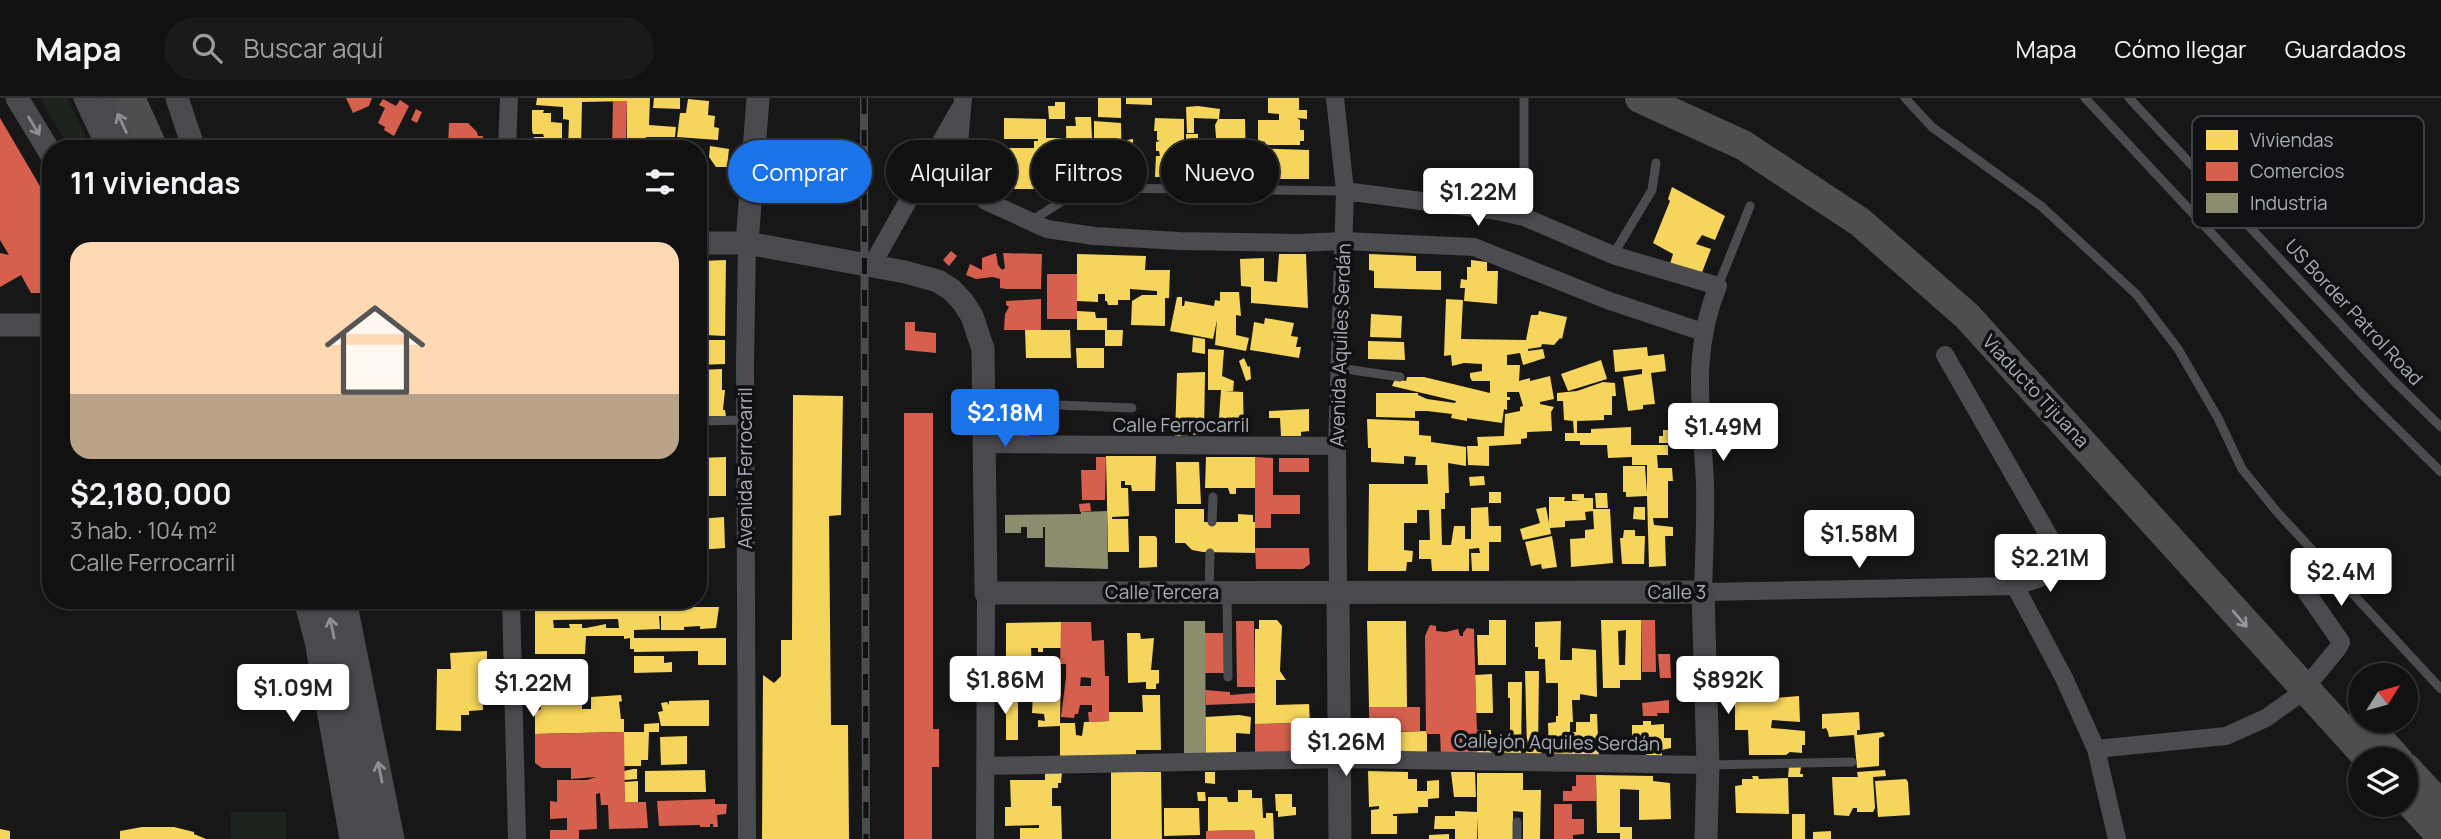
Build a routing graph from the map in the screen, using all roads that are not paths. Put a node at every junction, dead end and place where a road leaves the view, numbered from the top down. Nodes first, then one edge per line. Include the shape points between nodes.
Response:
1 (17, 98) edge
2 (85, 98) edge
3 (110, 98) edge
4 (130, 98) edge
5 (177, 98) edge
6 (183, 98) edge
7 (509, 98) edge
8 (758, 98) edge
9 (1335, 98) edge
10 (1524, 98) edge
11 (1640, 98) edge
12 (1684, 98) edge
13 (1905, 98) edge
14 (2085, 98) edge
15 (2129, 98) edge
16 (962, 102) edge
17 (42, 140) edge
18 (105, 140) edge
19 (129, 140) edge
20 (149, 140) edge
21 (191, 140) edge
22 (191, 140) edge
23 (507, 140) edge
24 (1656, 163) dead end
25 (2192, 165) edge
26 (1345, 191) junction
27 (1750, 206) dead end
28 (2192, 212) edge
29 (1524, 217) junction
30 (1030, 221) junction
31 (2207, 228) edge
32 (2251, 228) edge
33 (1344, 241) junction
34 (707, 243) edge
35 (747, 243) junction
36 (1613, 255) junction
37 (872, 265) junction
38 (1716, 291) junction
39 (0, 325) edge
40 (42, 326) edge
41 (1703, 332) junction
42 (1945, 355) dead end
43 (1339, 368) junction
44 (1401, 377) dead end
45 (983, 402) junction
46 (1132, 408) dead end
47 (707, 421) edge
48 (745, 421) junction
49 (2441, 427) edge
50 (983, 444) junction
51 (1337, 446) junction
52 (2441, 472) edge
53 (1213, 497) dead end
54 (1212, 522) dead end
55 (1210, 552) dead end
56 (2015, 586) junction
57 (1218, 592) junction
58 (1338, 592) junction
59 (1703, 592) junction
60 (986, 593) junction
61 (2306, 593) dead end
62 (292, 609) edge
63 (307, 609) edge
64 (327, 609) edge
65 (347, 609) edge
66 (511, 609) edge
67 (1228, 677) dead end
68 (2441, 689) edge
69 (2348, 705) edge
70 (2374, 733) edge
71 (2358, 747) edge
72 (2386, 747) edge
73 (2096, 749) junction
74 (1340, 759) junction
75 (1852, 762) dead end
76 (1708, 765) junction
77 (985, 766) junction
78 (2418, 781) edge
79 (2441, 806) edge
80 (2418, 812) edge
81 (1517, 822) dead end
82 (2441, 836) edge
83 (335, 839) edge
84 (351, 839) edge
85 (372, 839) edge
86 (393, 839) edge
87 (517, 839) edge
88 (747, 839) edge
89 (985, 839) edge
90 (1340, 839) edge
91 (1517, 839) edge
92 (1706, 839) edge
93 (2117, 839) edge

1 -> 17 street
2 - 18 street
19 -> 3 street
4 - 20 highway
5 - 21 street
6 - 22 street
7 - 23 street
8 - 35 street, Avenida Ferrocarril
9 - 26 street, Avenida Aquiles Serdán
10 - 29 lane
11 -> 71 highway, Viaducto Tijuana, bridge via 1743,145 1860,222 1967,316
12 - 69 highway, Viaducto Tijuana via 1726,116 1826,181 1916,249 2069,399
13 - 68 lane via 1932,127 2041,206 2137,295 2178,349 2242,469
14 - 28 lane
15 - 25 lane, US Border Patrol Road
16 - 30 street via 960,144 972,186 986,201
16 - 37 street
24 - 36 lane via 1653,190
26 - 29 street
26 - 30 lane via 1104,188 1070,196
26 - 33 street, Avenida Aquiles Serdán
27 - 38 lane
29 - 36 street
30 - 33 street via 1047,229 1094,236
31 - 52 lane
32 - 49 lane, US Border Patrol Road
33 - 41 street via 1474,247
33 - 43 street, Avenida Aquiles Serdán
34 - 35 street
35 - 37 street
35 - 48 street, Avenida Ferrocarril
36 - 38 street
37 - 45 street via 938,281 958,296 972,316 983,349
38 - 41 street
39 - 40 street
41 - 59 street via 1699,362 1705,487
42 - 56 street, Calle 3 via 2058,552 2051,573
43 - 44 lane
43 - 51 street, Avenida Aquiles Serdán
45 - 46 lane
45 - 50 street
47 - 48 lane
48 - 88 street, Avenida Ferrocarril
50 - 51 street, Calle Ferrocarril
50 - 60 street
51 - 58 street, Avenida Aquiles Serdán
53 - 54 lane
55 - 57 lane
56 - 59 street, Calle 3
56 - 73 street
57 - 58 street, Calle Tercera
57 - 60 street, Calle Tercera
57 - 67 lane
58 - 59 street, Calle 3
58 - 74 street
59 - 76 street
60 - 77 street
61 - 73 street via 2341,642 2301,694 2266,718 2226,736
62 - 83 street
63 - 84 street
85 -> 64 street
86 -> 65 street
66 - 87 street
70 - 72 highway, Viaducto Tijuana
73 - 93 street
74 - 76 street, Callejón Aquiles Serdán
74 - 77 street, Callejón Aquiles Serdán
74 - 90 street
75 - 76 lane
76 - 92 street
77 - 89 street
78 - 79 highway
80 - 82 highway
81 - 91 lane

